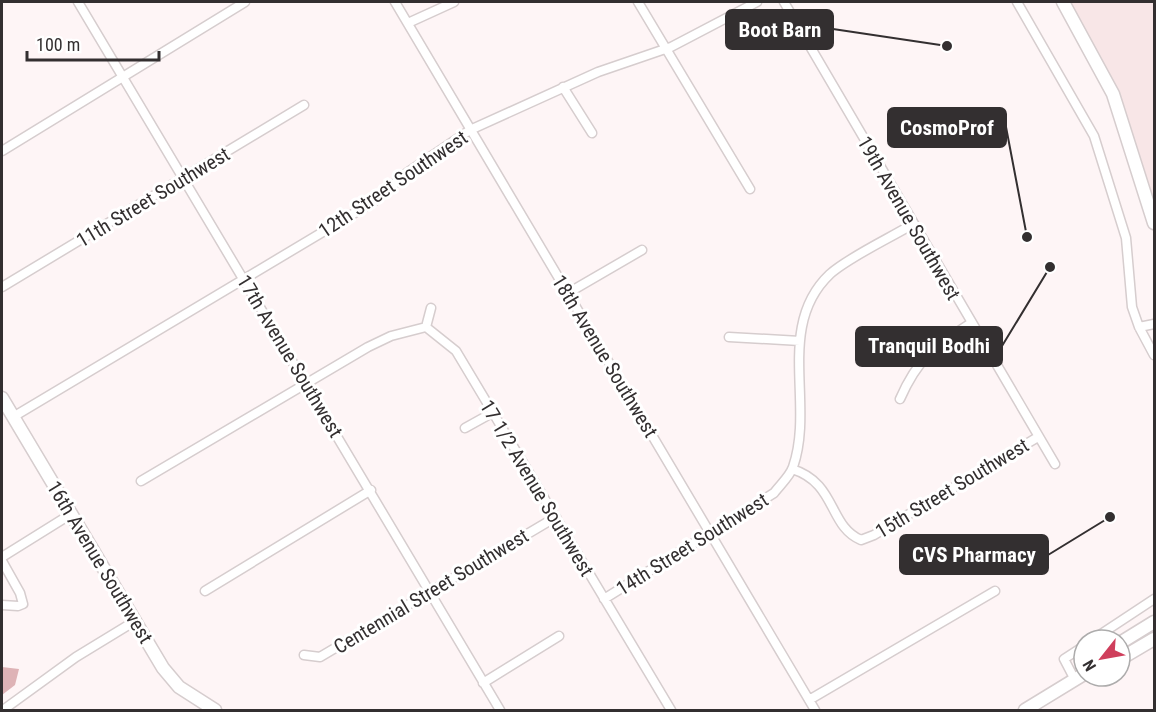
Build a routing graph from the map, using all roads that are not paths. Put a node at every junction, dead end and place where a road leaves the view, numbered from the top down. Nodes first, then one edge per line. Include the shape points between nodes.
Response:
1 (78, 2) edge
2 (245, 2) edge
3 (395, 2) edge
4 (454, 2) edge
5 (638, 2) edge
6 (757, 2) edge
7 (784, 2) edge
8 (1017, 2) edge
9 (1064, 2) edge
10 (408, 23) junction
11 (666, 49) junction
12 (123, 77) junction
13 (563, 87) junction
14 (304, 105) dead end
15 (470, 130) junction
16 (592, 133) dead end
17 (2, 151) edge
18 (184, 179) junction
19 (750, 189) dead end
20 (1155, 223) edge
21 (913, 224) junction
22 (642, 250) dead end
23 (244, 279) junction
24 (2, 287) edge
25 (568, 293) junction
26 (431, 308) dead end
27 (971, 323) junction
28 (1155, 324) edge
29 (426, 327) junction
30 (1139, 327) junction
31 (729, 337) dead end
32 (800, 341) junction
33 (1155, 355) edge
34 (306, 385) junction
35 (2, 398) edge
36 (900, 399) dead end
37 (492, 412) junction
38 (13, 417) junction
39 (465, 428) dead end
40 (1038, 437) junction
41 (1055, 464) dead end
42 (792, 469) junction
43 (141, 481) dead end
44 (371, 490) junction
45 (71, 514) junction
46 (556, 517) junction
47 (711, 534) junction
48 (2, 559) edge
49 (205, 591) dead end
50 (430, 591) junction
51 (995, 591) dead end
52 (604, 599) junction
53 (1155, 599) edge
54 (2, 605) edge
55 (135, 621) junction
56 (1155, 622) edge
57 (1110, 628) edge
58 (559, 636) dead end
59 (1132, 636) edge
60 (1155, 639) edge
61 (1132, 652) edge
62 (1072, 653) edge
63 (304, 655) dead end
64 (1072, 668) edge
65 (1072, 682) edge
66 (483, 683) junction
67 (809, 700) junction
68 (3, 711) edge
69 (215, 711) edge
70 (500, 711) edge
71 (671, 711) edge
72 (815, 711) edge
73 (1025, 711) edge

1 - 12 street, 17th Avenue Southwest
2 - 12 street
3 - 10 street, 18th Avenue Southwest
4 - 10 street
5 - 11 street
6 - 11 street, 12th Street Southwest
7 - 21 street, 19th Avenue Southwest
8 - 30 street via 1094,136 1126,238 1132,307
9 - 20 street via 1113,94
10 - 15 street, 18th Avenue Southwest
11 - 13 street, 12th Street Southwest
11 - 19 street
12 - 17 street
12 - 18 street, 17th Avenue Southwest
13 - 15 street, 12th Street Southwest
13 - 16 street
14 - 18 street, 11th Street Southwest
15 - 23 street, 12th Street Southwest via 408,172 374,202
15 - 25 street, 18th Avenue Southwest
18 - 23 street, 17th Avenue Southwest
18 - 24 street, 11th Street Southwest
21 - 27 street, 19th Avenue Southwest
21 - 32 street, 14th Street Southwest via 831,273 811,297 801,322
22 - 25 street
23 - 34 street, 17th Avenue Southwest
23 - 38 street, 12th Street Southwest
25 - 47 street, 18th Avenue Southwest
26 - 29 street
27 - 36 street via 933,348 910,375
27 - 40 street, 19th Avenue Southwest
28 - 30 street
29 - 34 street via 368,347
29 - 37 street, 17 1/2 Avenue Southwest via 456,351
30 - 33 street
31 - 32 street
32 - 42 street, 14th Street Southwest via 798,440
34 - 43 street
34 - 44 street, 17th Avenue Southwest
35 - 38 street, 16th Avenue Southwest
37 - 39 street
37 - 46 street, 17 1/2 Avenue Southwest
38 - 45 street, 16th Avenue Southwest
40 - 41 street, 19th Avenue Southwest
40 - 42 street, 15th Street Southwest via 861,540 845,528 815,479
42 - 47 street, 14th Street Southwest via 774,493
44 - 49 street
44 - 50 street, 17th Avenue Southwest
45 - 48 street
45 - 55 street, 16th Avenue Southwest
46 - 50 street, Centennial Street Southwest
46 - 52 street, 17 1/2 Avenue Southwest
47 - 52 street, 14th Street Southwest
47 - 67 street, 18th Avenue Southwest
48 - 54 street via 23,603
50 - 63 street, Centennial Street Southwest via 320,657
50 - 66 street, 17th Avenue Southwest
51 - 67 street
52 - 71 street, 17 1/2 Avenue Southwest
53 - 57 street
55 - 68 street via 76,657
55 - 69 street, 16th Avenue Southwest via 179,687
56 - 59 street
58 - 66 street
60 - 61 street
62 - 64 street via 1064,658
65 - 73 street
66 - 70 street, 17th Avenue Southwest
67 - 72 street, 18th Avenue Southwest

